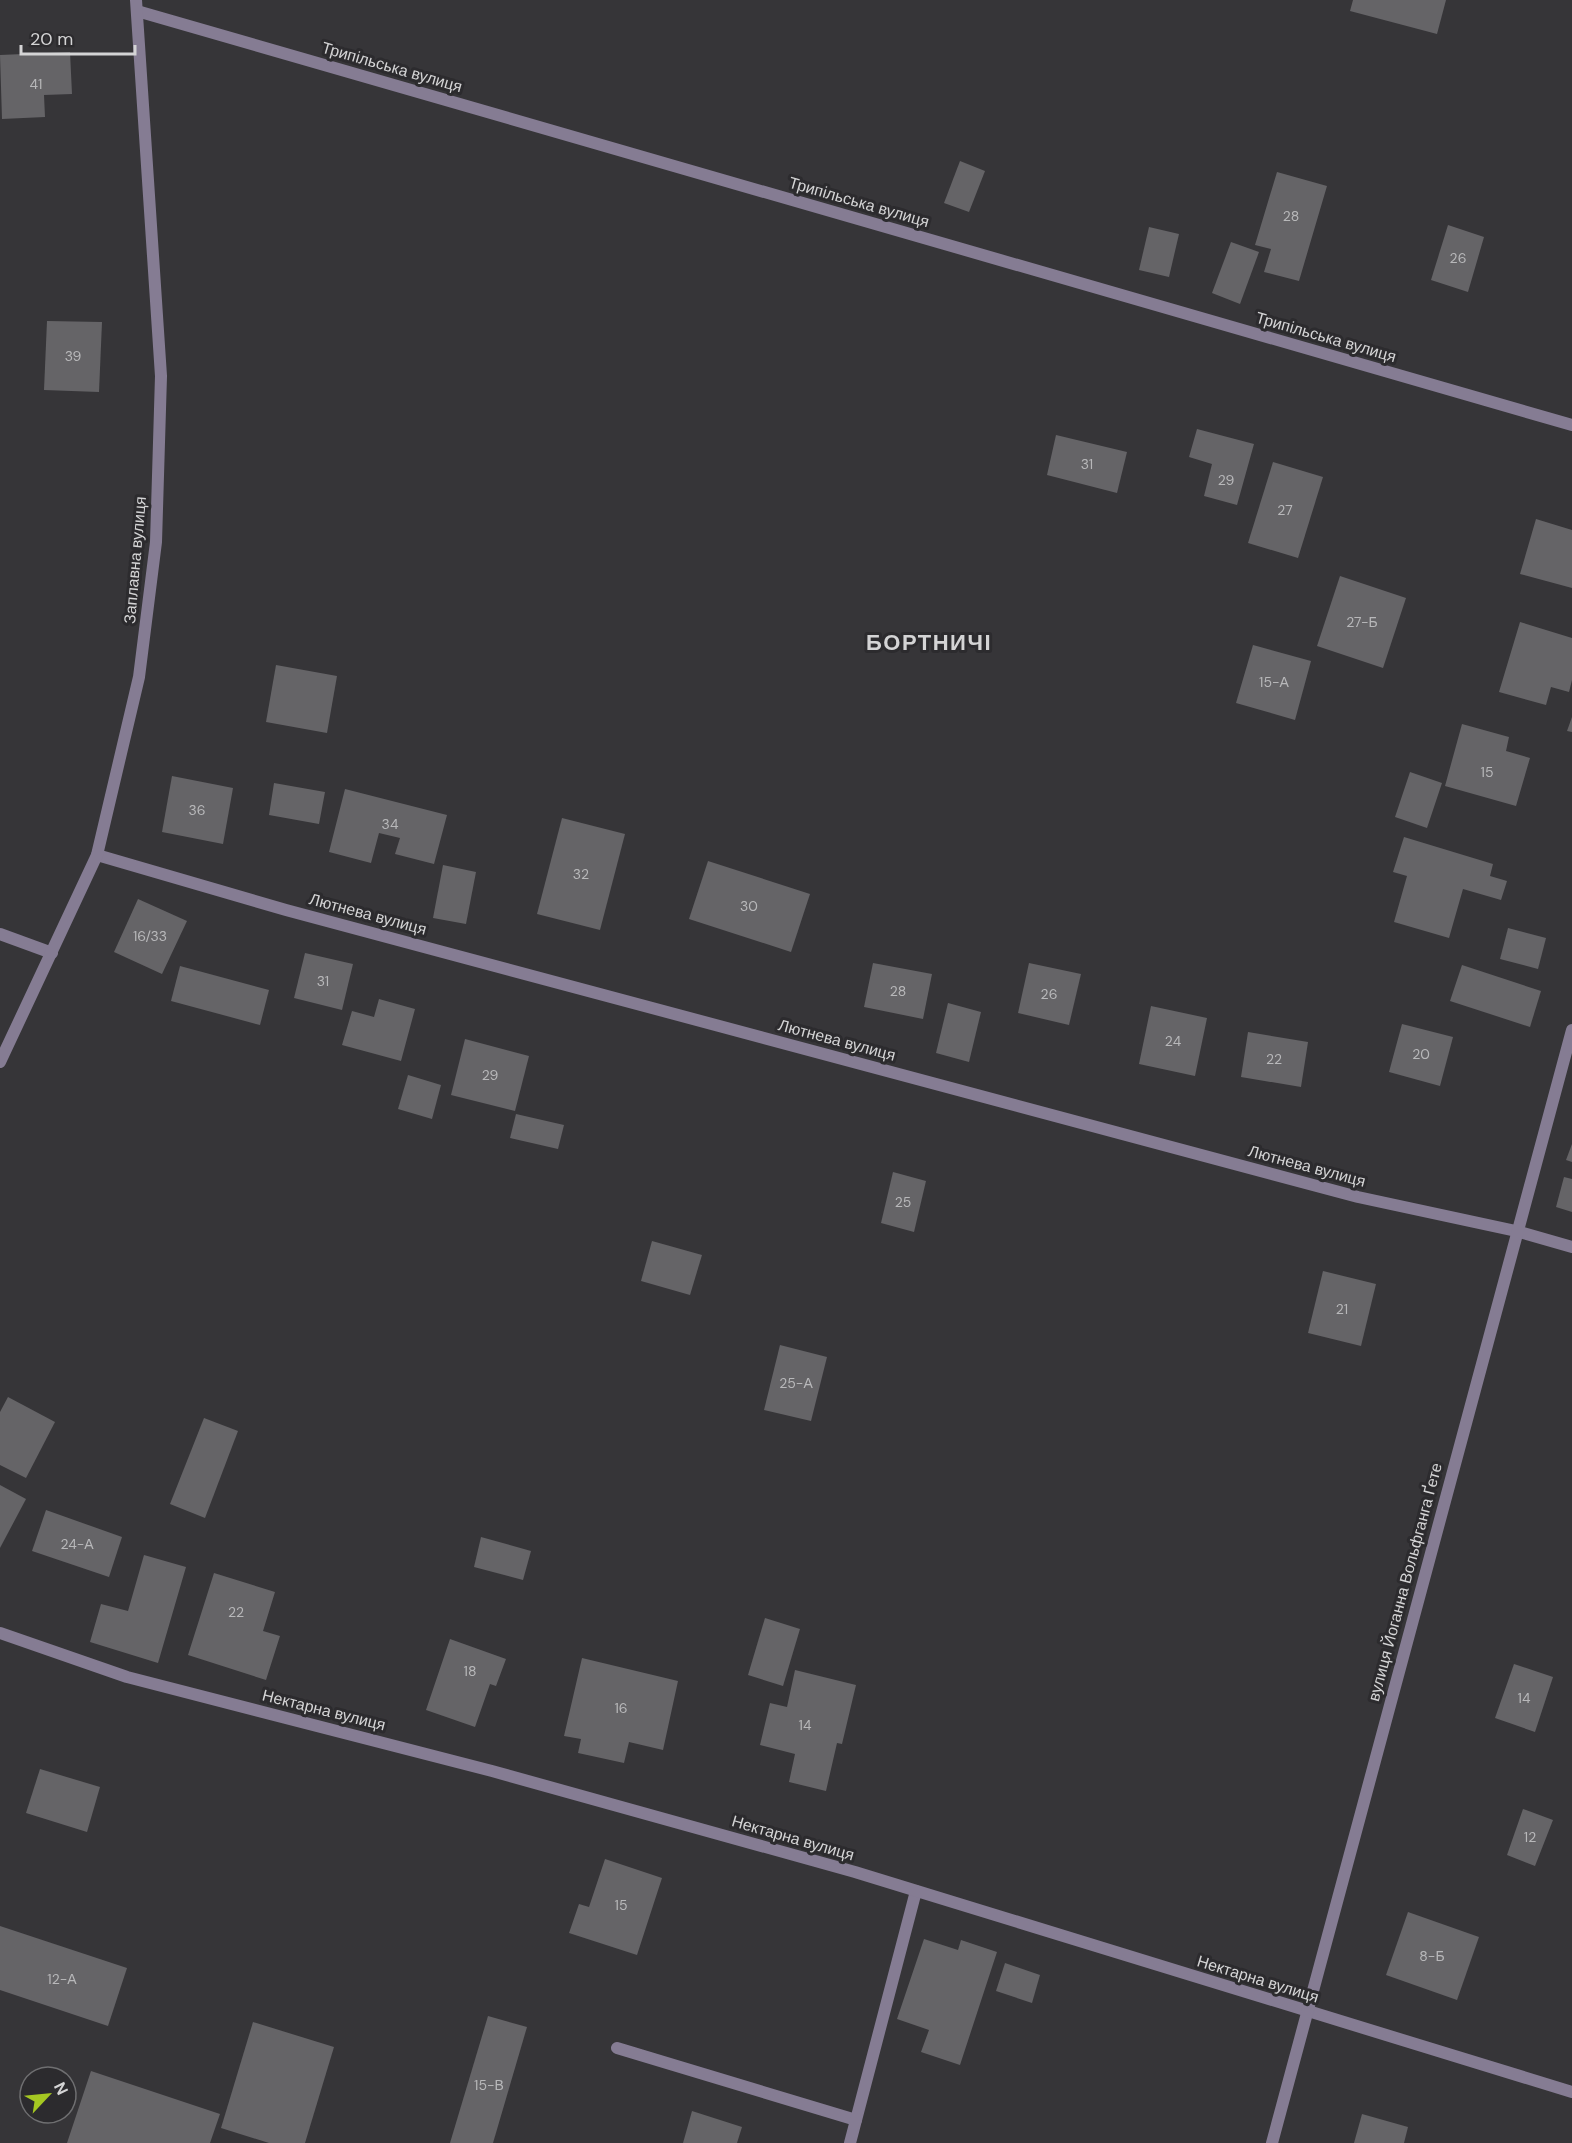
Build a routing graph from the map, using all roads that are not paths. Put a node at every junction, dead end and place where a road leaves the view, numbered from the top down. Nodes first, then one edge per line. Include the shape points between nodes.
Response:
1 (136, 5) edge
2 (1572, 425) edge
3 (97, 855) junction
4 (0, 934) edge
5 (52, 953) junction
6 (1572, 1030) edge
7 (0, 1062) edge
8 (1516, 1231) junction
9 (1572, 1247) edge
10 (0, 1633) edge
11 (916, 1891) junction
12 (1308, 2012) junction
13 (616, 2048) dead end
14 (1572, 2092) edge
15 (856, 2120) junction
16 (850, 2143) edge
17 (1272, 2143) edge

1 - 2 street, Трипільська вулиця
1 - 3 street, Заплавна вулиця via 161,376 156,542 139,677
3 - 5 street, Заплавна вулиця
3 - 8 street, Лютнева вулиця via 309,916 1358,1197
4 - 5 street
5 - 7 street, Заплавна вулиця
6 - 8 street, вулиця Йоганна Вольфганга Ґете
8 - 9 street, Лютнева вулиця
8 - 12 street, вулиця Йоганна Вольфганга Ґете
10 - 11 street, Нектарна вулиця via 127,1677 492,1771
11 - 12 street, Нектарна вулиця
11 - 15 street
12 - 14 street, Нектарна вулиця
12 - 17 street, вулиця Йоганна Вольфганга Ґете
13 - 15 street
15 - 16 street

